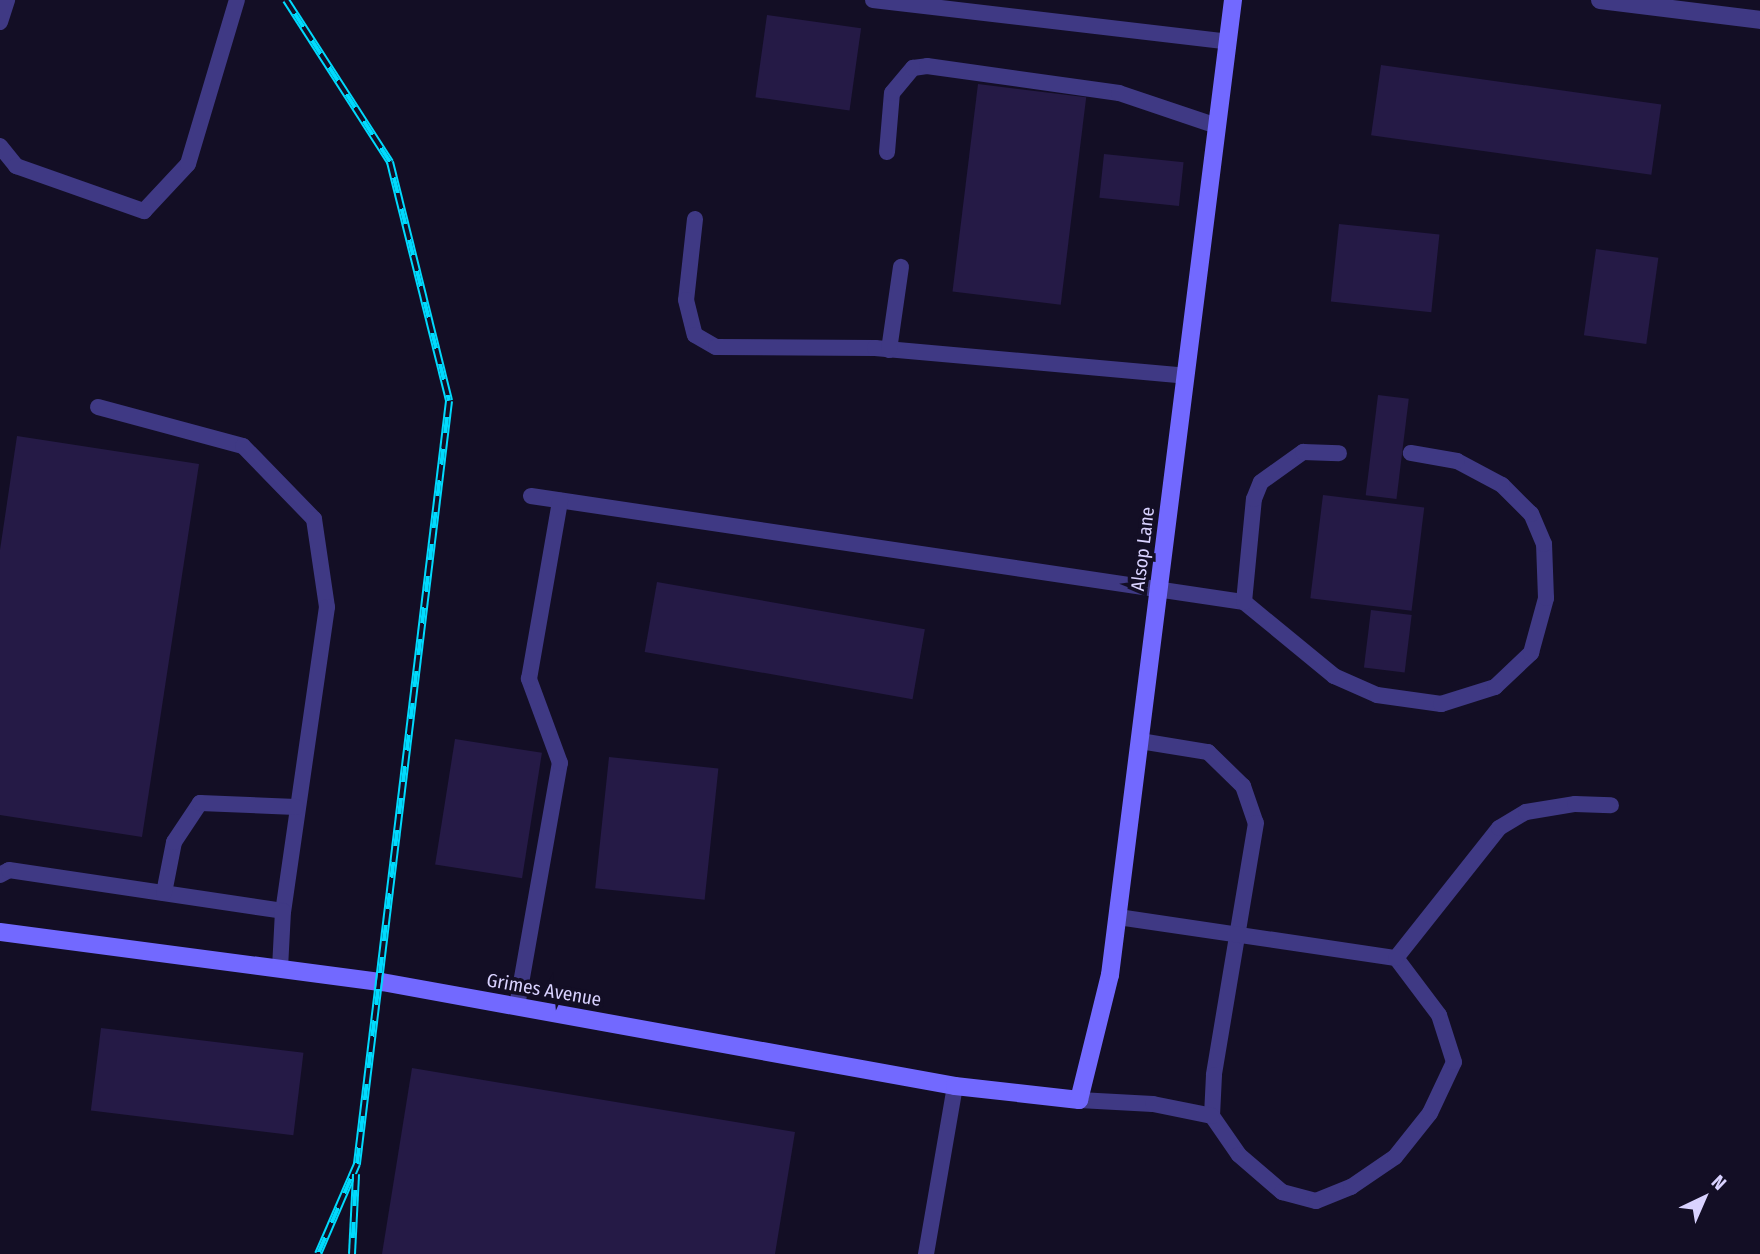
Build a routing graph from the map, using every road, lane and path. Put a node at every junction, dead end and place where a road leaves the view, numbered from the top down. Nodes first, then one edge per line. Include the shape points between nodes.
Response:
1 (7, 0) edge
2 (237, 0) edge
3 (873, 0) edge
4 (1233, 0) edge
5 (1600, 0) edge
6 (1760, 20) edge
7 (0, 22) edge
8 (1228, 42) junction
9 (1217, 126) junction
10 (0, 146) edge
11 (887, 152) dead end
12 (695, 219) dead end
13 (901, 267) dead end
14 (889, 350) junction
15 (1186, 376) junction
16 (98, 407) dead end
17 (1339, 453) dead end
18 (1411, 453) dead end
19 (531, 496) dead end
20 (560, 501) junction
21 (1158, 592) junction
22 (1244, 602) junction
23 (1140, 741) junction
24 (1611, 805) dead end
25 (296, 807) junction
26 (0, 875) edge
27 (164, 893) junction
28 (283, 911) junction
29 (1118, 917) junction
30 (0, 932) edge
31 (1237, 935) junction
32 (1396, 958) junction
33 (280, 968) junction
34 (517, 1006) junction
35 (955, 1086) junction
36 (1079, 1100) junction
37 (1212, 1116) junction
38 (926, 1254) edge

1 - 7 lane
2 - 10 lane via 188,164 144,211 16,166
3 - 8 lane
4 - 8 street, Alsop Lane
5 - 6 street
8 - 9 street, Alsop Lane
9 - 11 lane via 1119,93 927,66 913,68 892,93
9 - 15 street, Alsop Lane
12 - 14 lane via 686,300 695,335 716,347
13 - 14 lane
14 - 15 lane
15 - 21 street, Alsop Lane
16 - 25 lane via 243,446 314,519 327,607
17 - 22 lane via 1303,452 1261,482 1254,499
18 - 22 lane via 1457,461 1502,485 1531,514 1544,544 1546,598 1531,653 1495,687 1441,704 1377,695 1334,676
19 - 20 lane
20 - 21 lane
20 - 34 lane via 529,679 560,763
21 - 22 lane
21 - 23 street, Alsop Lane
23 - 29 street, Alsop Lane
23 - 31 lane via 1208,752 1243,786 1256,823
24 - 32 lane via 1574,804 1525,812 1499,828
25 - 27 lane via 200,803 174,842
25 - 28 lane
26 - 27 lane via 9,870
27 - 28 lane
28 - 33 lane
29 - 31 lane
29 - 36 street, Alsop Lane via 1093,1058
30 - 33 street, Grimes Avenue
31 - 32 lane
31 - 37 lane
32 - 37 lane via 1440,1015 1454,1062 1430,1113 1395,1157 1351,1186 1316,1201 1282,1192 1238,1155
33 - 34 street, Grimes Avenue
34 - 35 street, Grimes Avenue
35 - 36 street, Grimes Avenue
35 - 38 lane
36 - 37 lane via 1153,1104

